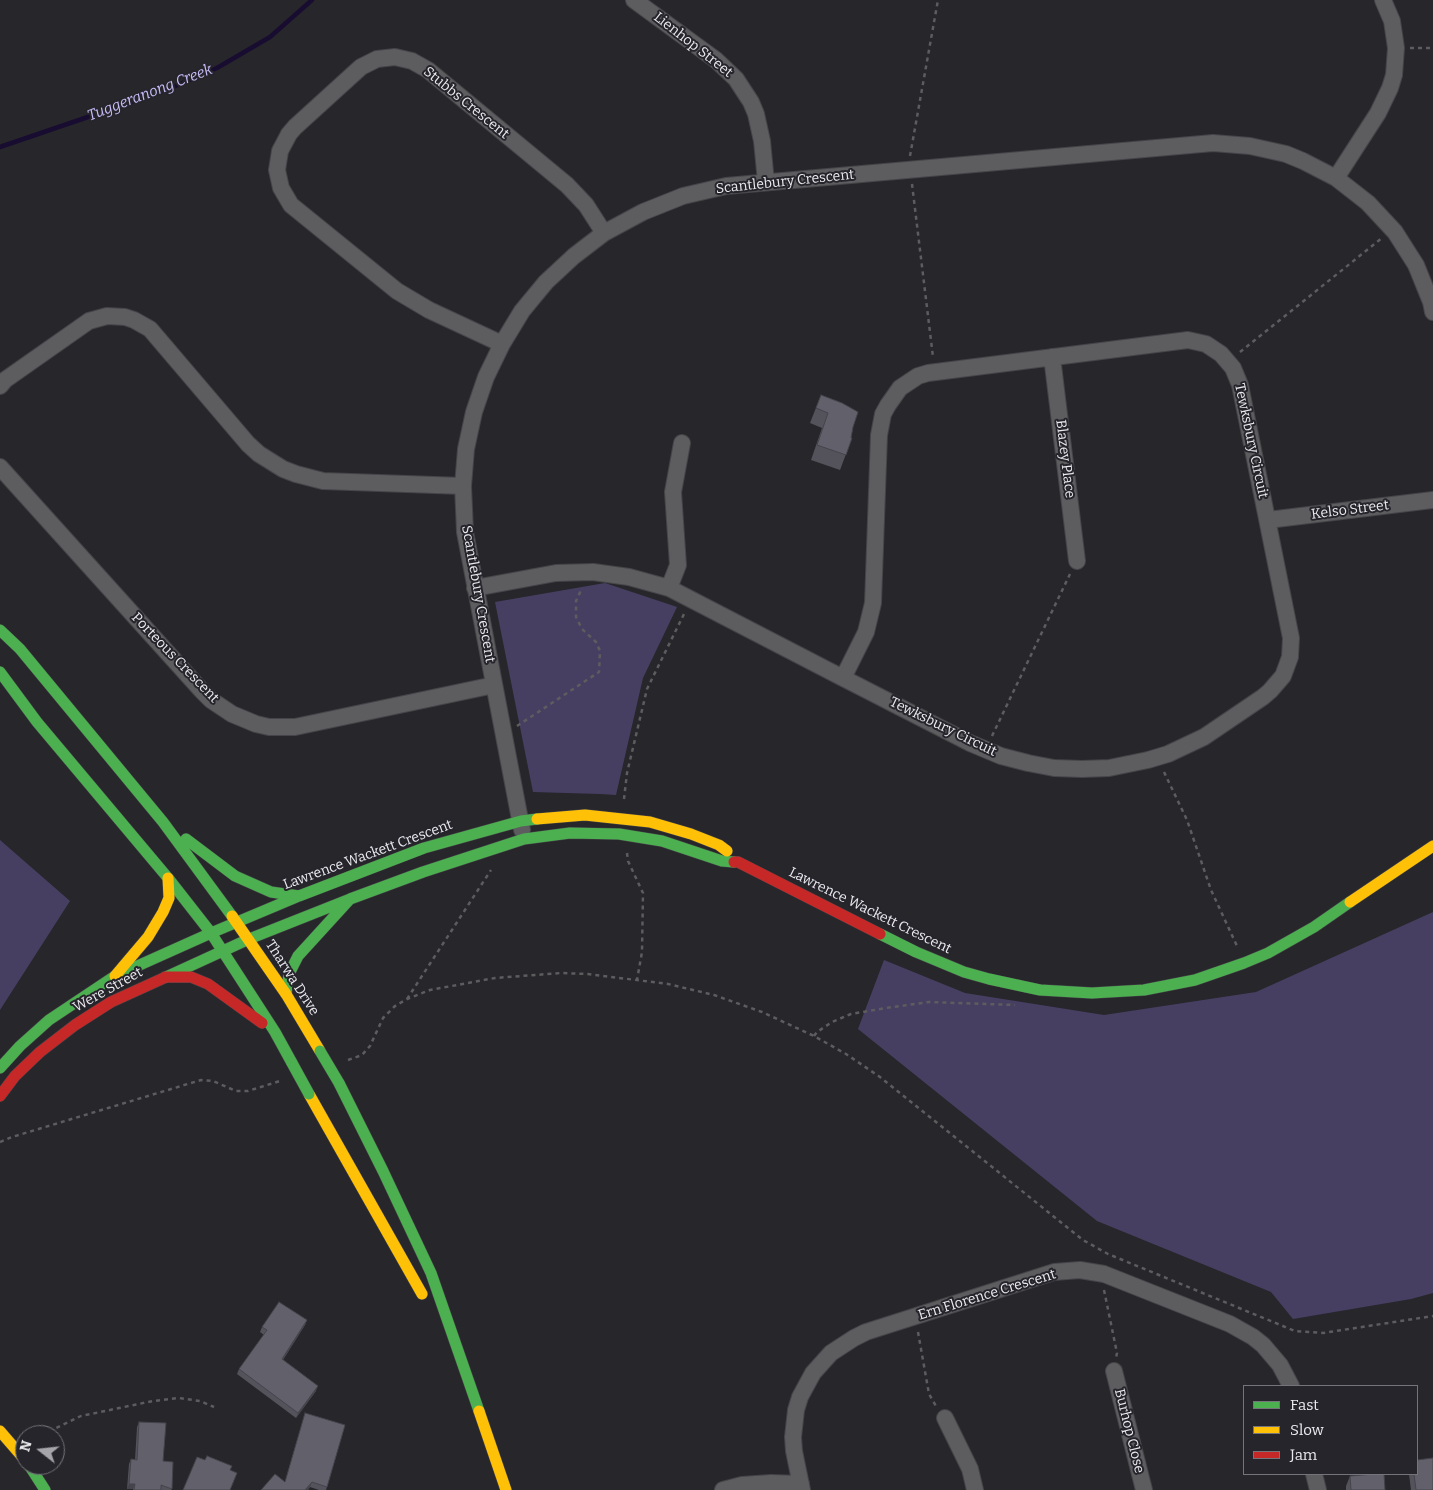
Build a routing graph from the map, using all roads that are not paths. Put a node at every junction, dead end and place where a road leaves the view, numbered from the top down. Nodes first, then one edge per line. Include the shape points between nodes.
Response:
1 (634, 0) edge
2 (1383, 0) edge
3 (1336, 178) junction
4 (766, 182) junction
5 (604, 233) junction
6 (1432, 306) edge
7 (502, 344) junction
8 (1052, 356) junction
9 (0, 386) edge
10 (682, 443) dead end
11 (0, 467) edge
12 (463, 486) junction
13 (1433, 500) edge
14 (1268, 520) junction
15 (1077, 560) road end
16 (475, 588) junction
17 (669, 588) junction
18 (0, 630) edge
19 (0, 672) edge
20 (843, 678) junction
21 (494, 685) junction
22 (521, 821) junction
23 (163, 822) junction
24 (524, 839) junction
25 (1433, 846) edge
26 (738, 862) junction
27 (168, 878) junction
28 (299, 896) junction
29 (350, 899) junction
30 (238, 923) junction
31 (211, 934) junction
32 (249, 940) junction
33 (223, 951) junction
34 (115, 976) junction
35 (165, 977) junction
36 (286, 994) junction
37 (275, 1032) junction
38 (0, 1068) edge
39 (0, 1096) edge
40 (425, 1300) dead end
41 (438, 1326) dead end
42 (1114, 1372) road end
43 (1290, 1385) edge
44 (472, 1396) junction
45 (945, 1418) road end
46 (0, 1432) edge
47 (15, 1449) edge
48 (36, 1475) edge
49 (1314, 1475) edge
50 (802, 1487) edge
51 (46, 1490) edge
52 (506, 1490) edge
53 (723, 1490) edge
54 (975, 1490) edge
55 (1144, 1490) edge
56 (1318, 1490) edge

1 - 4 street, Lienhop Street via 716,60 736,79 756,114
2 - 3 street via 1392,21 1396,48 1394,75 1378,113
3 - 4 street, Scantlebury Crescent via 1286,154 1250,146 1213,143
3 - 6 street, Scantlebury Crescent via 1368,203 1392,230 1416,266
4 - 5 street, Scantlebury Crescent via 726,186 684,196 643,212
5 - 7 street, Scantlebury Crescent via 546,282
5 - 7 street, Stubbs Crescent via 586,205 567,185 428,70 412,61 386,58 361,67 288,134 280,151 277,170 281,188 291,204 397,291 428,310
7 - 12 street, Scantlebury Crescent via 474,412
8 - 14 street, Tewksbury Circuit via 1188,340 1206,344 1221,354 1233,368 1240,385
8 - 15 street, Blazey Place
8 - 20 street, Tewksbury Circuit via 928,373 900,388 888,405 879,435 873,603 866,632
9 - 12 street via 89,321 107,316 126,317 150,329 248,444 283,469 324,481
10 - 17 street via 673,492 678,565
11 - 21 street, Porteous Crescent via 202,691 232,714 256,724 295,727
12 - 16 street, Scantlebury Crescent via 465,532
13 - 14 street, Kelso Street
14 - 20 street, Tewksbury Circuit via 1292,638 1290,658 1282,676 1263,697 1204,737 1160,756 1109,768 1054,768 1028,763 970,743
16 - 17 street, Tewksbury Circuit via 556,573 594,572
16 - 21 street, Scantlebury Crescent
17 - 20 street, Tewksbury Circuit
18 - 23 street, Tharwa Drive via 20,649
19 - 27 street via 37,722
21 - 22 street, Scantlebury Crescent
22 - 24 street, Scantlebury Crescent
22 - 26 street, Lawrence Wackett Crescent via 585,815 650,822 719,845
22 - 28 street, Lawrence Wackett Crescent via 424,848
23 - 28 street via 235,876 272,892
23 - 30 street, Tharwa Drive
24 - 26 street, Lawrence Wackett Crescent via 570,833 627,835 662,841 722,861
24 - 29 street, Lawrence Wackett Crescent
25 - 26 street, Lawrence Wackett Crescent via 1314,928 1244,964 1186,982 1144,990 1092,993 1040,990 964,972 916,952
27 - 31 street
27 - 34 street via 169,898 163,912 148,937
28 - 30 street, Lawrence Wackett Crescent
29 - 32 street, Lawrence Wackett Crescent
29 - 36 street via 298,956 288,974
30 - 31 street, Lawrence Wackett Crescent
30 - 32 street, Tharwa Drive
31 - 33 street
31 - 34 street, Were Street
32 - 33 street, Were Street
32 - 36 street, Tharwa Drive
33 - 35 street, Were Street
33 - 37 street
34 - 38 street, Were Street via 49,1020
35 - 37 street via 192,977 208,984
35 - 39 street, Were Street via 111,1002 75,1025 40,1052
36 - 44 street, Tharwa Drive, bridge via 339,1084 431,1274
37 - 40 street, bridge
41 - 44 street, Tharwa Drive
42 - 55 street, Burhop Close
43 - 50 street, Ern Florence Crescent via 1280,1365 1263,1345 1230,1324 1104,1274 1080,1270 1054,1272 866,1332 831,1353 813,1373 796,1410 794,1451
44 - 52 street, Tharwa Drive
45 - 54 street via 970,1469
46 - 47 street
48 - 51 street
49 - 56 street
50 - 53 street via 771,1483

